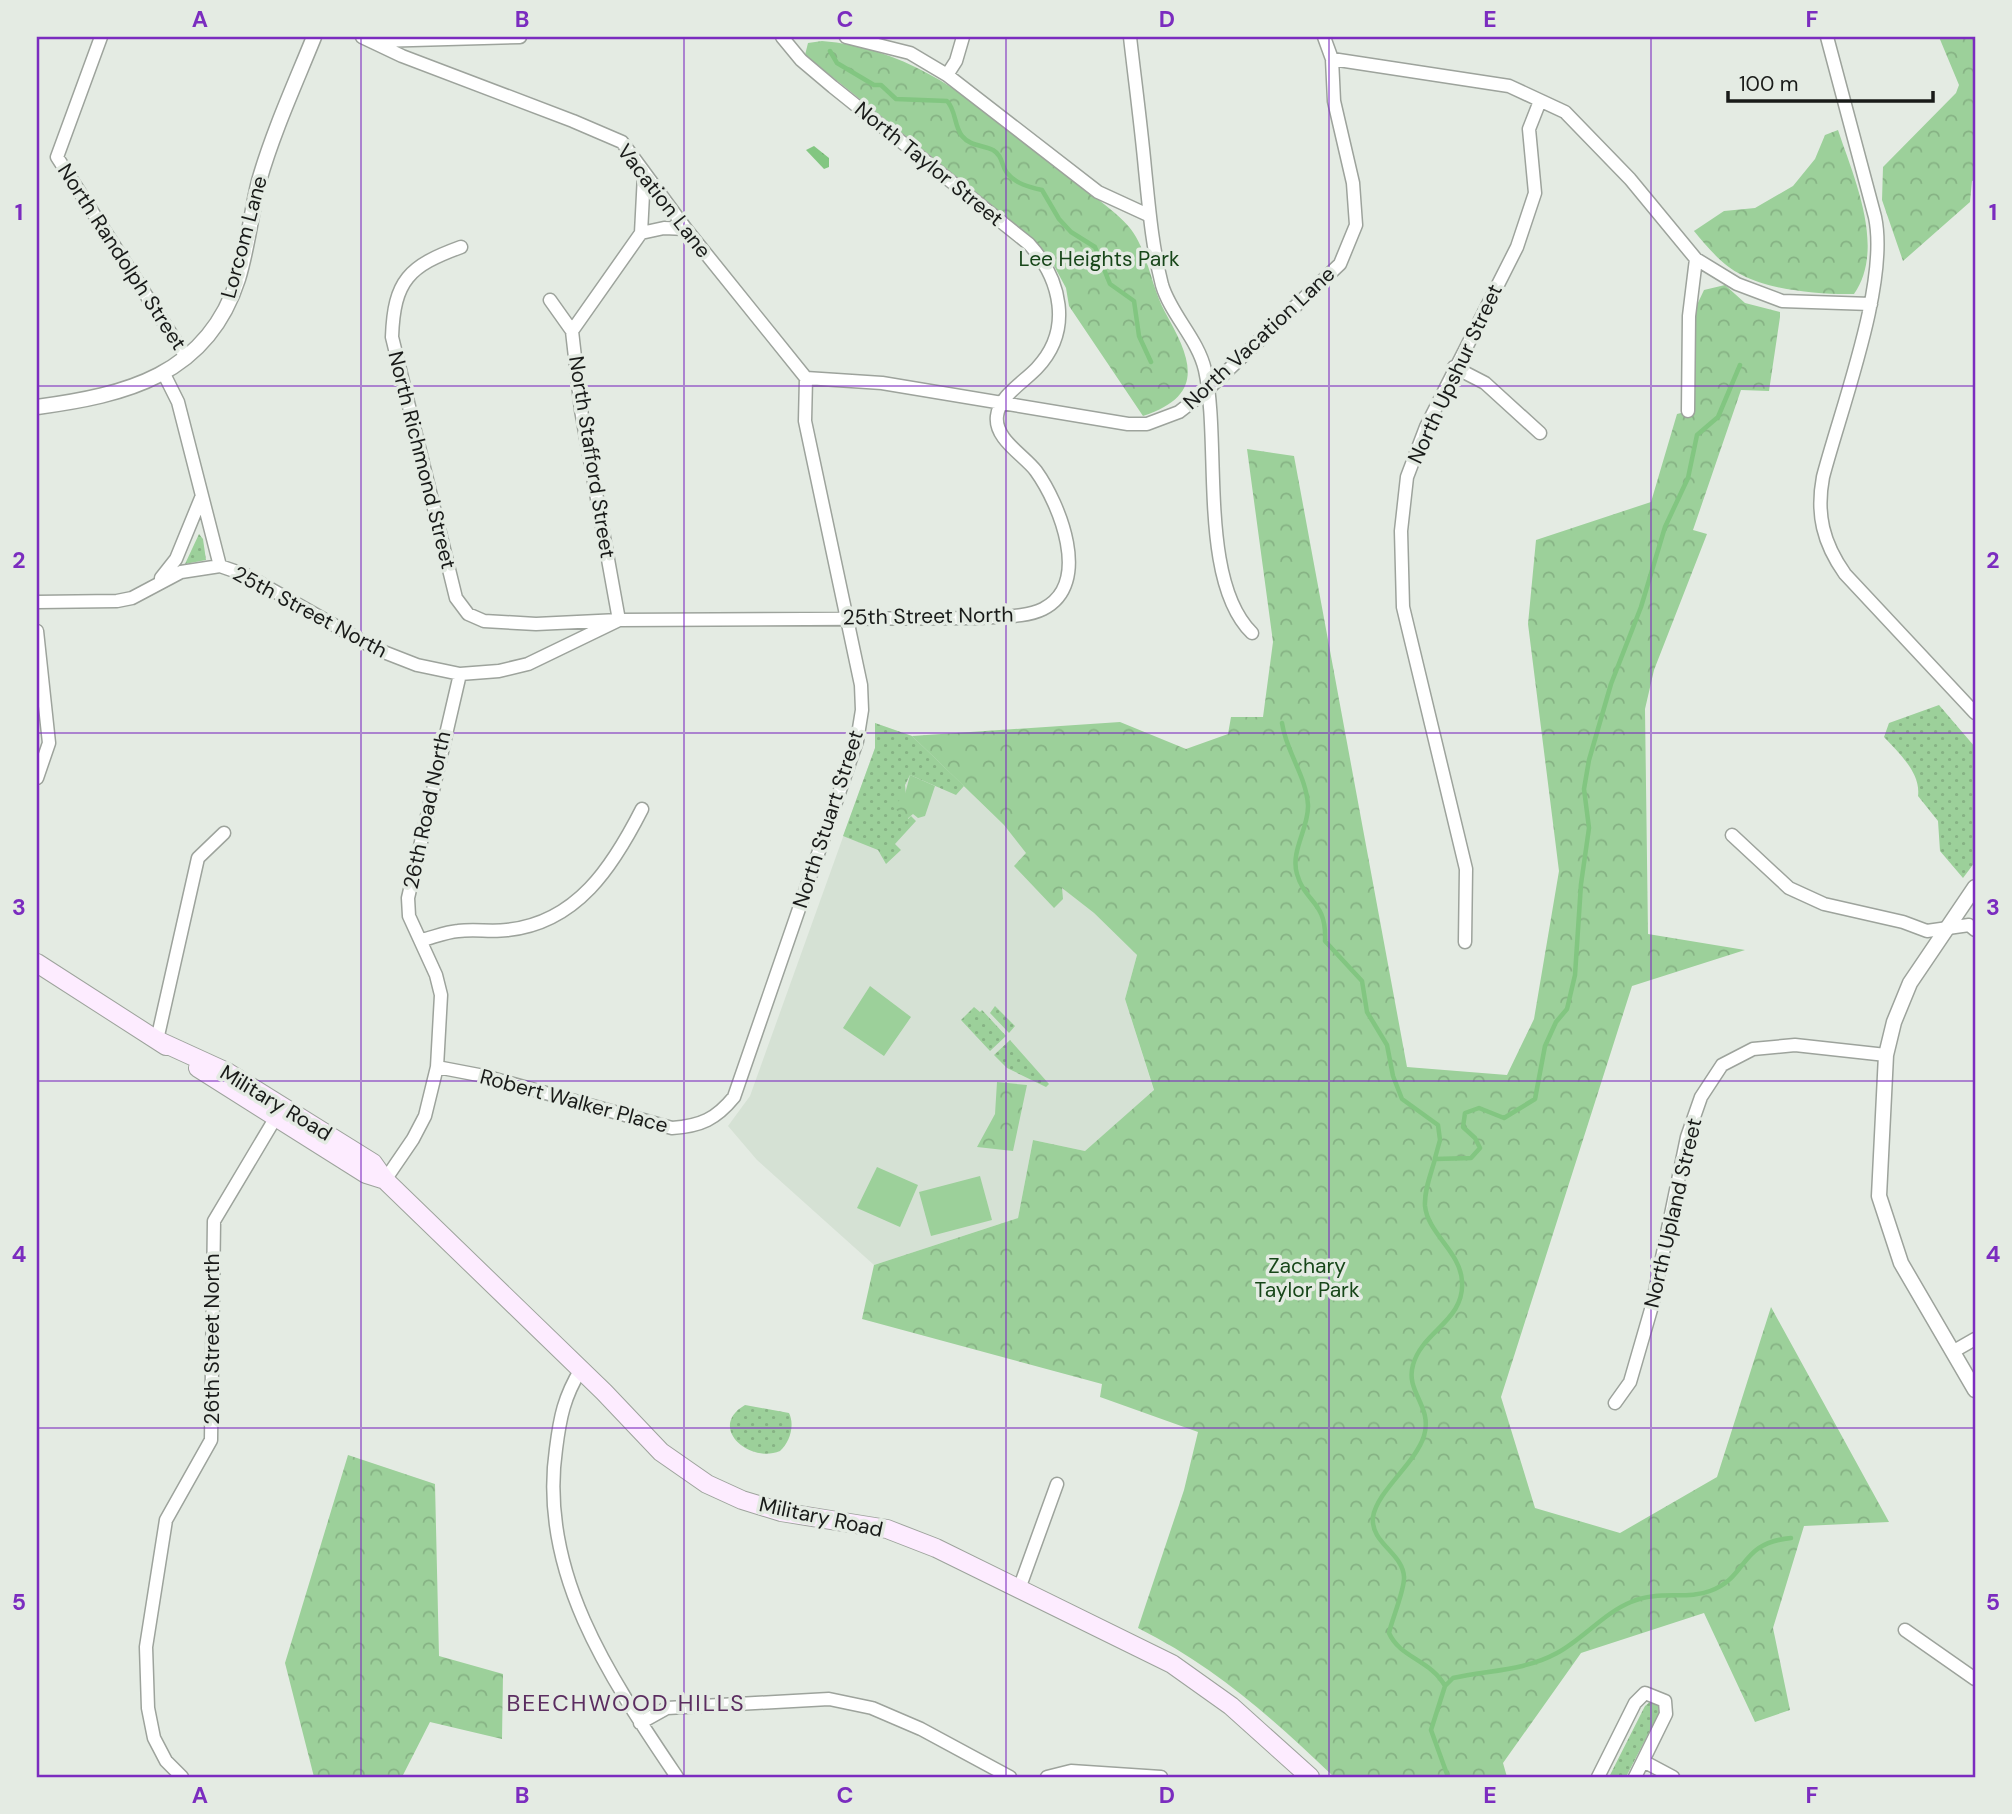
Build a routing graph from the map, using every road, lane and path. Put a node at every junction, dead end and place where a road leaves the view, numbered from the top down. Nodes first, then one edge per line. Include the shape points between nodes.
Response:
1 (101, 37) edge
2 (314, 37) edge
3 (362, 37) edge
4 (520, 37) edge
5 (782, 37) edge
6 (846, 37) edge
7 (963, 37) edge
8 (1130, 37) edge
9 (1324, 37) edge
10 (1827, 37) edge
11 (375, 41) junction
12 (1332, 59) junction
13 (947, 75) junction
14 (1540, 101) junction
15 (644, 174) junction
16 (1148, 215) junction
17 (686, 229) junction
18 (641, 233) junction
19 (461, 247) dead end
20 (1696, 259) junction
21 (550, 300) dead end
22 (1871, 304) junction
23 (572, 331) junction
24 (186, 357) junction
25 (1454, 367) junction
26 (164, 374) junction
27 (806, 378) junction
28 (1206, 391) junction
29 (1000, 405) junction
30 (37, 407) edge
31 (1688, 411) dead end
32 (1540, 433) dead end
33 (201, 498) junction
34 (220, 566) junction
35 (160, 580) junction
36 (37, 602) edge
37 (845, 617) junction
38 (619, 620) junction
39 (557, 625) joint
40 (37, 631) edge
41 (1252, 633) dead end
42 (460, 674) junction
43 (1975, 710) edge
44 (37, 778) edge
45 (642, 809) dead end
46 (224, 833) dead end
47 (1732, 835) dead end
48 (1975, 887) edge
49 (1949, 927) junction
50 (1975, 930) edge
51 (422, 940) junction
52 (1465, 942) dead end
53 (37, 962) edge
54 (157, 1040) junction
55 (1886, 1055) junction
56 (437, 1067) junction
57 (279, 1111) junction
58 (711, 1120) joint
59 (385, 1181) junction
60 (1975, 1339) edge
61 (1954, 1351) junction
62 (581, 1369) junction
63 (1975, 1390) edge
64 (1615, 1403) dead end
65 (1057, 1484) dead end
66 (1018, 1589) junction
67 (1905, 1630) dead end
68 (1975, 1679) edge
69 (640, 1723) junction
70 (1643, 1761) junction
71 (183, 1777) edge
72 (677, 1777) edge
73 (1010, 1777) edge
74 (1047, 1777) edge
75 (1161, 1777) edge
76 (1310, 1777) edge
77 (1598, 1777) edge
78 (1635, 1777) edge
79 (1673, 1777) edge

1 - 24 street, North Randolph Street via 57,157
2 - 24 street, Lorcom Lane via 265,163 237,281 216,323
3 - 11 street, Vacation Lane
4 - 11 street
5 - 29 street, North Taylor Street via 801,60 1029,244 1046,266 1059,300 1055,340 1038,368
6 - 13 street via 910,53
7 - 13 street
8 - 16 street
9 - 12 street, North Vacation Lane
10 - 22 street via 1878,232
11 - 15 street, Vacation Lane via 402,56 622,142
12 - 14 street via 1509,86
12 - 28 street, North Vacation Lane via 1334,101 1353,183 1356,225 1340,264
13 - 16 street via 1098,192
14 - 20 street via 1564,112 1580,127
14 - 25 street, North Upshur Street via 1529,129 1535,193 1517,247
15 - 17 street, Vacation Lane
15 - 18 street
16 - 28 street via 1163,288 1205,369
17 - 18 street
17 - 27 street, Vacation Lane
18 - 23 street
19 - 39 street, North Richmond Street via 411,271 393,307 392,337 456,598 468,614 484,621
20 - 22 street via 1737,284 1782,301
20 - 31 street via 1689,316
21 - 23 street, North Stafford Street
22 - 43 street via 1820,489 1824,534 1845,574
23 - 38 street, North Stafford Street via 580,410
24 - 26 street, Lorcom Lane
25 - 32 street via 1485,383
25 - 52 street, North Upshur Street via 1407,477 1401,531 1403,607 1466,869
26 - 30 street, Lorcom Lane via 94,399
26 - 33 street, North Randolph Street via 178,402
27 - 29 street, North Vacation Lane via 882,383
27 - 37 street, North Stuart Street via 805,421
28 - 29 street, North Vacation Lane via 1179,412 1147,424
28 - 41 street via 1214,433 1214,530 1240,619
29 - 37 street, 25th Street North via 996,419 1000,431 1034,468 1061,516 1069,560 1063,589 1044,609 1023,615
33 - 34 street, North Randolph Street
33 - 35 street via 176,559
34 - 35 street, 25th Street North
34 - 42 street, 25th Street North via 246,575 376,649 417,665
35 - 36 street, 25th Street North via 132,598 117,601
37 - 38 street, 25th Street North
37 - 58 street, North Stuart Street via 861,685 857,741 734,1097
38 - 39 street, 25th Street North
38 - 42 street, 25th Street North via 528,664
40 - 44 street via 49,743
42 - 51 street, 26th Road North via 410,880 409,916
45 - 51 street via 612,863 570,907 541,923 508,930 458,931
46 - 54 street via 198,858
47 - 49 street via 1788,888 1825,904 1927,931
48 - 49 street
49 - 50 street via 1969,925
49 - 55 street via 1910,983
51 - 56 street, 26th Road North via 441,995
53 - 54 main road, Military Road
54 - 57 main road, Military Road via 227,1072
55 - 61 street via 1879,1196 1901,1263
55 - 64 street, North Upland Street via 1795,1045 1753,1049 1722,1065 1700,1097 1687,1137 1652,1306 1630,1382
56 - 58 street, Robert Walker Place via 673,1128
56 - 59 street, 26th Road North via 425,1116
57 - 59 main road, Military Road via 373,1163
57 - 71 street, 26th Street North via 214,1220 211,1440 166,1520 146,1647 154,1738 166,1761
59 - 62 main road, Military Road
60 - 61 street
61 - 63 street
62 - 66 main road, Military Road via 661,1452 707,1484 781,1512 887,1529
62 - 69 street via 565,1395 559,1421 552,1473 554,1520 560,1555 588,1632
65 - 66 street
66 - 76 main road, Military Road via 1172,1664 1258,1728
67 - 68 street
69 - 72 street
69 - 73 street via 667,1708 828,1699 872,1709 921,1729
70 - 77 street via 1666,1714 1665,1701 1644,1693 1634,1703
70 - 78 street
70 - 79 street
74 - 75 street via 1072,1772

